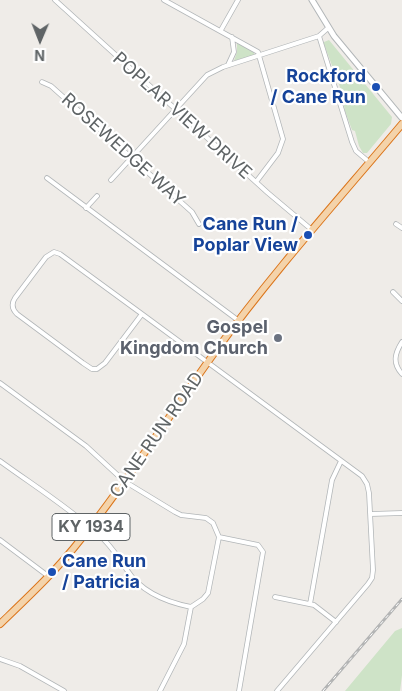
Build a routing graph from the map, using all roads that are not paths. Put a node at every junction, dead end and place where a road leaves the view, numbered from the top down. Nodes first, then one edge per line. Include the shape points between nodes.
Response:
1 (55, 0) edge
2 (164, 0) edge
3 (238, 0) edge
4 (312, 0) edge
5 (328, 28) junction
6 (221, 30) junction
7 (319, 36) junction
8 (232, 37) junction
9 (259, 56) junction
10 (228, 66) junction
11 (42, 82) dead end
12 (175, 109) junction
13 (402, 118) edge
14 (402, 124) edge
15 (131, 158) junction
16 (369, 162) junction
17 (47, 178) dead end
18 (110, 180) dead end
19 (256, 182) junction
20 (97, 196) dead end
21 (86, 208) junction
22 (200, 224) dead end
23 (396, 224) dead end
24 (402, 228) edge
25 (312, 230) junction
26 (393, 292) dead end
27 (402, 302) edge
28 (142, 314) junction
29 (238, 321) junction
30 (402, 342) edge
31 (208, 362) junction
32 (402, 374) edge
33 (0, 383) edge
34 (0, 461) edge
35 (341, 461) junction
36 (124, 481) junction
37 (402, 512) edge
38 (371, 514) junction
39 (90, 528) junction
40 (219, 537) junction
41 (0, 540) edge
42 (48, 576) junction
43 (275, 597) dead end
44 (310, 604) junction
45 (191, 607) junction
46 (336, 622) junction
47 (0, 624) edge
48 (0, 660) edge
49 (64, 691) edge
50 (160, 691) edge
51 (239, 691) edge
52 (277, 691) edge

1 - 12 street, POPLAR VIEW DRIVE
2 - 6 street
3 - 6 street
4 - 5 main road
5 - 7 street
5 - 13 main road
6 - 8 street
7 - 9 street
7 - 16 street via 352,142 356,151
8 - 9 street via 256,50
8 - 10 street via 234,52
9 - 10 street
9 - 19 street via 284,139 278,153
10 - 12 street via 202,78
11 - 15 street, ROSEWEDGE WAY via 52,86
12 - 15 street
12 - 19 street, POPLAR VIEW DRIVE
14 - 16 highway, CANE RUN ROAD / KY 1934
15 - 18 street
15 - 22 street, ROSEWEDGE WAY via 192,212
16 - 25 highway, CANE RUN ROAD / KY 1934
17 - 21 street
19 - 25 street, POPLAR VIEW DRIVE
20 - 21 street
21 - 29 street
23 - 24 street
25 - 29 highway, CANE RUN ROAD / KY 1934
26 - 27 street
28 - 28 street via 105,363 96,370 17,314 12,303 46,257 54,252
28 - 31 street
29 - 31 highway, CANE RUN ROAD / KY 1934
30 - 32 street via 395,359
31 - 35 street
31 - 36 highway, CANE RUN ROAD / KY 1934
33 - 36 street via 86,446
34 - 39 street
35 - 38 street via 366,481
35 - 44 street via 332,480
36 - 39 highway, CANE RUN ROAD / KY 1934
36 - 40 street via 181,515 206,518 216,527
37 - 38 street
38 - 46 street via 372,578
39 - 42 highway, CANE RUN ROAD / KY 1934
39 - 45 street via 110,545 127,570 147,590
40 - 45 street via 208,593
40 - 51 street via 258,545 263,552
41 - 42 street
42 - 47 highway, CANE RUN ROAD / KY 1934
43 - 44 street
44 - 46 street
45 - 50 street via 184,644
46 - 52 street
48 - 49 street via 20,666

